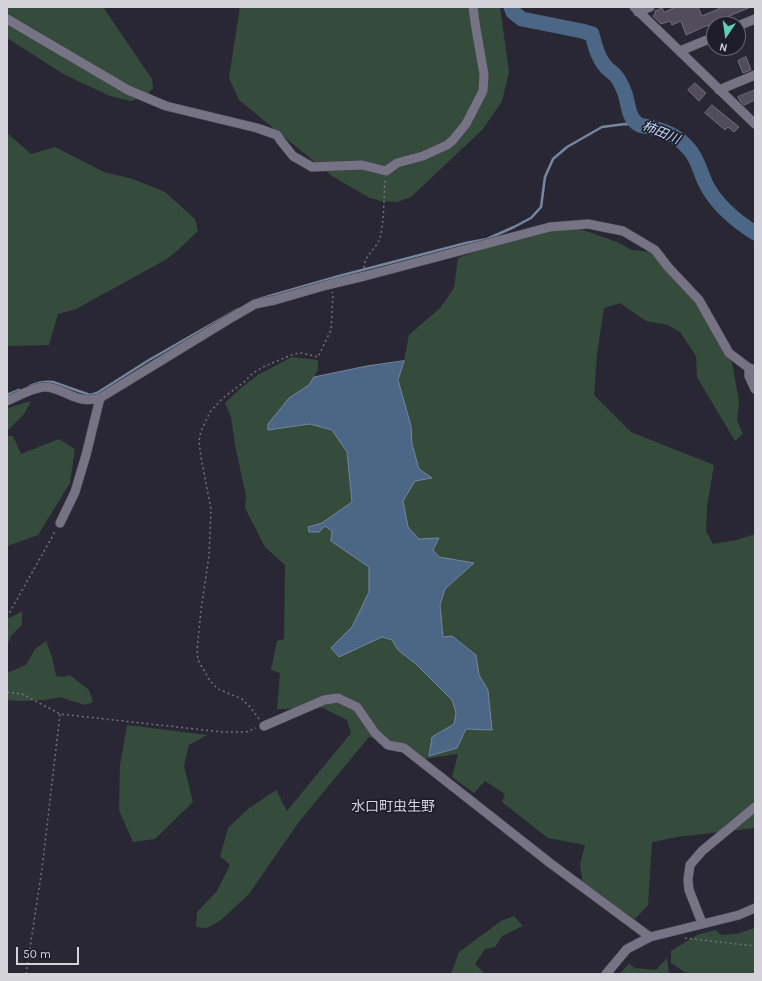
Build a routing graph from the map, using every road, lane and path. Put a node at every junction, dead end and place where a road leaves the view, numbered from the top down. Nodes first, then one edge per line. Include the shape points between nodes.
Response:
1 (473, 7) edge
2 (650, 7) edge
3 (636, 9) edge
4 (7, 19) edge
5 (706, 40) edge
6 (680, 51) junction
7 (755, 75) edge
8 (719, 90) junction
9 (755, 124) edge
10 (386, 171) junction
11 (364, 266) dead end
12 (328, 285) junction
13 (752, 369) edge
14 (755, 389) edge
15 (100, 398) junction
16 (7, 401) edge
17 (60, 523) joint
18 (7, 617) edge
19 (7, 692) edge
20 (60, 714) junction
21 (264, 726) junction
22 (755, 806) edge
23 (755, 908) edge
24 (702, 923) junction
25 (650, 937) junction
26 (685, 938) dead end
27 (755, 946) edge
28 (26, 974) edge
29 (606, 974) edge

1 - 10 street via 484,74 483,91 466,124 447,145 423,156 397,163
2 - 3 street
3 - 6 street
4 - 10 street via 128,90 166,106 278,135 293,156 312,167 362,166
5 - 6 street
6 - 8 street
7 - 8 street
8 - 9 street
10 - 11 path via 380,236
12 - 13 street via 550,227 588,224 623,231 655,250 699,300 729,352
12 - 15 street via 255,304
12 - 21 path via 333,294 331,330 318,357 294,354 253,374 210,412 199,441 211,509 209,556 201,610 198,660 210,681 218,689 242,699
13 - 14 street via 749,376
15 - 16 street via 78,399 54,388 45,387
15 - 17 street via 75,492
17 - 18 path
19 - 20 path via 22,694
20 - 21 path via 222,732 246,732
20 - 28 path via 42,870
21 - 25 street via 324,700 338,698 358,707 375,733 388,745 404,748 550,863
22 - 24 street via 690,864 689,890
23 - 24 street via 739,915
24 - 25 street
25 - 29 street via 627,949
26 - 27 path

